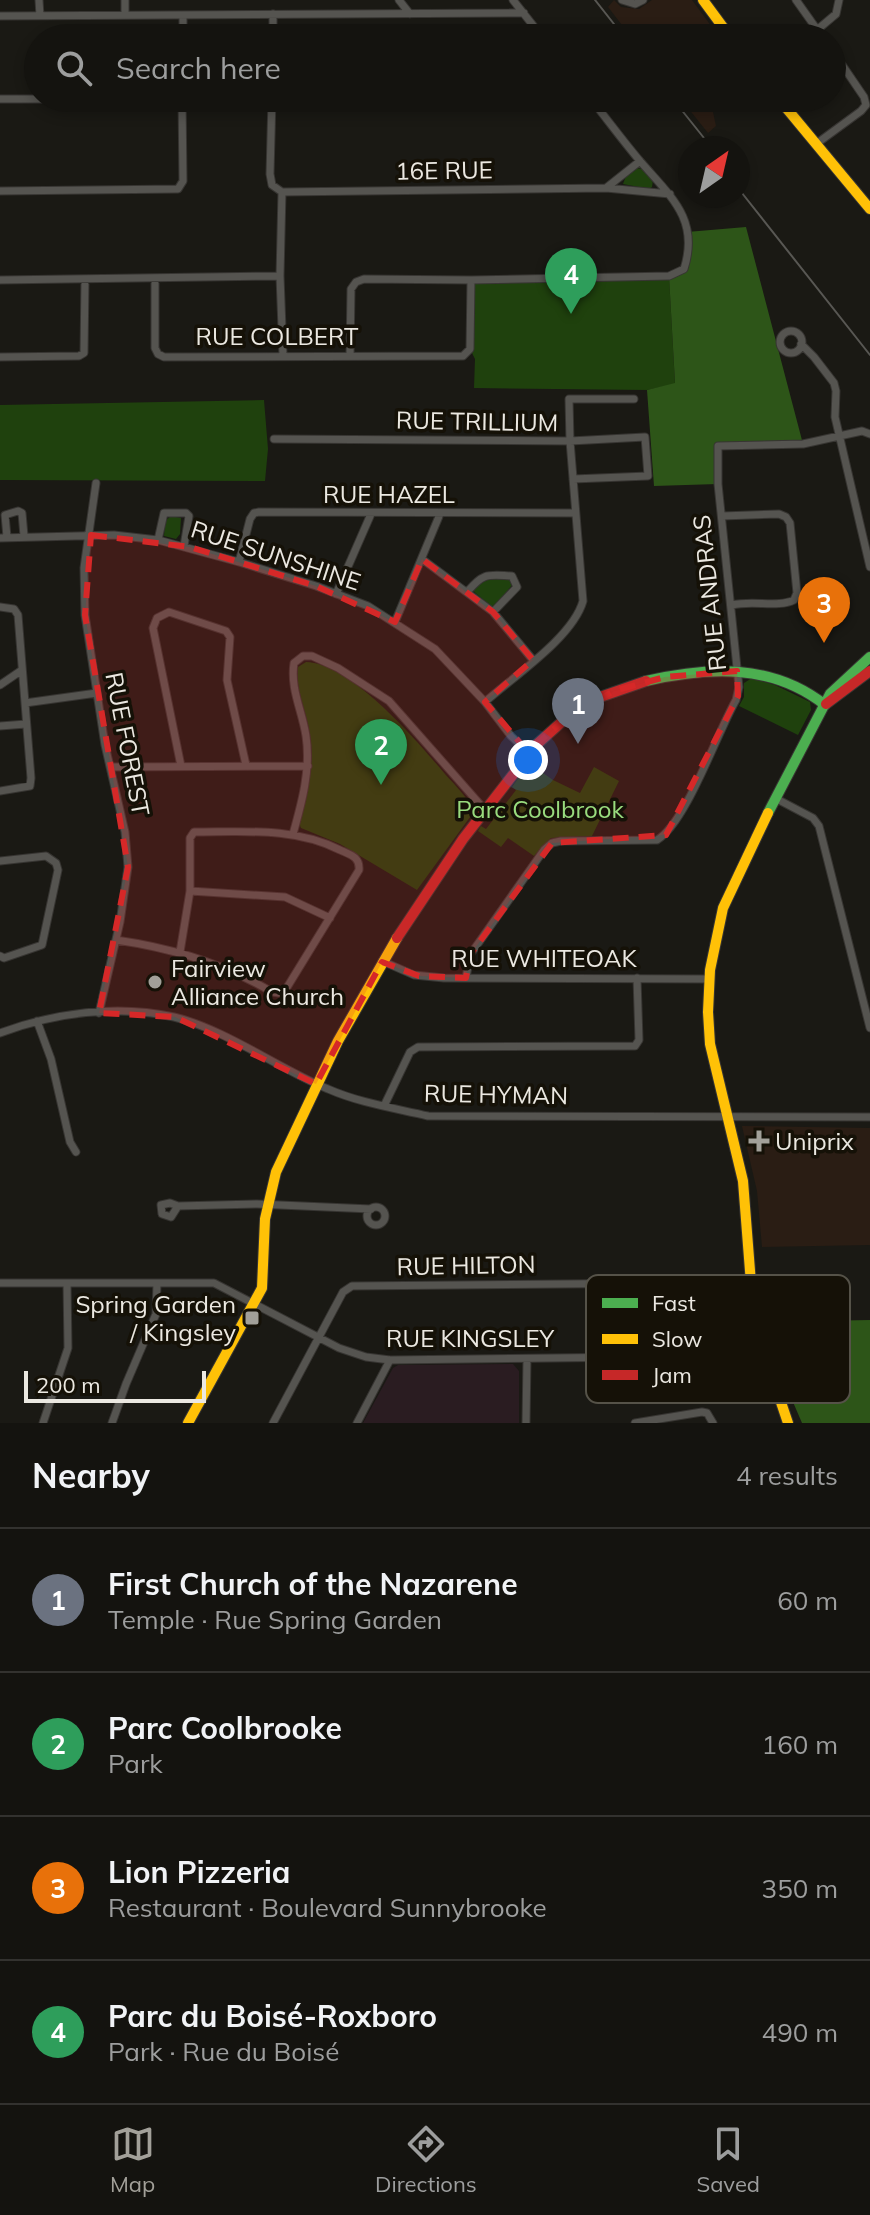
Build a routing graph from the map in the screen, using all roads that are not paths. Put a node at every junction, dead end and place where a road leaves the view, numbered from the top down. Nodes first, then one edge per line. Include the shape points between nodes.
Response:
1 (39, 0) edge
2 (125, 0) edge
3 (399, 0) edge
4 (513, 0) edge
5 (622, 0) edge
6 (643, 0) edge
7 (703, 0) edge
8 (796, 0) edge
9 (839, 0) edge
10 (524, 13) junction
11 (273, 14) junction
12 (410, 14) junction
13 (125, 15) junction
14 (183, 15) junction
15 (0, 16) edge
16 (40, 16) junction
17 (183, 24) edge
18 (273, 24) edge
19 (532, 24) edge
20 (721, 24) edge
21 (813, 24) edge
22 (824, 24) edge
23 (846, 71) edge
24 (0, 99) edge
25 (24, 99) edge
26 (182, 112) edge
27 (272, 112) edge
28 (601, 112) edge
29 (790, 112) edge
30 (816, 144) junction
31 (640, 161) junction
32 (606, 188) junction
33 (0, 191) edge
34 (282, 192) junction
35 (670, 194) junction
36 (866, 196) edge
37 (870, 209) edge
38 (280, 276) junction
39 (155, 279) junction
40 (0, 280) edge
41 (85, 280) junction
42 (471, 280) junction
43 (801, 344) dead end
44 (283, 355) junction
45 (350, 356) junction
46 (0, 357) edge
47 (634, 399) dead end
48 (870, 434) edge
49 (839, 437) junction
50 (274, 439) dead end
51 (570, 441) junction
52 (573, 479) junction
53 (96, 483) dead end
54 (574, 513) junction
55 (371, 514) junction
56 (440, 514) junction
57 (722, 516) junction
58 (91, 535) junction
59 (24, 536) junction
60 (4, 538) edge
61 (158, 540) junction
62 (184, 546) junction
63 (422, 559) junction
64 (239, 562) junction
65 (870, 567) edge
66 (468, 591) junction
67 (336, 594) junction
68 (732, 605) junction
69 (0, 607) edge
70 (493, 612) junction
71 (395, 622) junction
72 (870, 657) edge
73 (533, 660) junction
74 (22, 670) junction
75 (737, 671) junction
76 (870, 671) edge
77 (0, 685) edge
78 (97, 693) junction
79 (485, 702) junction
80 (25, 703) junction
81 (825, 705) junction
82 (26, 724) junction
83 (0, 726) edge
84 (529, 753) junction
85 (246, 765) junction
86 (181, 766) junction
87 (308, 766) junction
88 (110, 767) junction
89 (0, 791) edge
90 (775, 798) junction
91 (485, 810) junction
92 (293, 834) junction
93 (0, 861) edge
94 (190, 891) junction
95 (330, 918) junction
96 (116, 940) junction
97 (180, 952) junction
98 (0, 956) edge
99 (382, 961) junction
100 (466, 978) junction
101 (637, 978) junction
102 (709, 979) junction
103 (99, 1013) junction
104 (37, 1021) junction
105 (870, 1028) edge
106 (0, 1033) edge
107 (316, 1084) junction
108 (384, 1106) junction
109 (727, 1116) junction
110 (870, 1117) edge
111 (76, 1152) dead end
112 (268, 1205) junction
113 (178, 1206) dead end
114 (371, 1209) dead end
115 (752, 1275) edge
116 (0, 1283) edge
117 (67, 1283) junction
118 (157, 1283) junction
119 (586, 1284) edge
120 (252, 1305) junction
121 (319, 1338) junction
122 (586, 1358) edge
123 (527, 1359) junction
124 (390, 1360) junction
125 (781, 1403) edge
126 (43, 1423) edge
127 (112, 1423) edge
128 (188, 1423) edge
129 (273, 1423) edge
130 (357, 1423) edge
131 (526, 1423) edge
132 (635, 1423) edge
133 (713, 1423) edge
134 (788, 1423) edge

1 - 16 street
2 - 13 street
3 - 12 street
4 - 10 street
5 - 6 street
7 - 20 street
8 - 21 street
9 - 22 street via 836,14
10 - 12 street
10 - 19 street
11 - 12 street
11 - 14 street
11 - 18 street
13 - 14 street
13 - 16 street
14 - 17 street
15 - 16 street
23 - 30 street via 866,105
24 - 25 street
26 - 33 street via 183,181 175,190
27 - 34 street via 270,174 272,185
28 - 31 street
29 - 30 street
30 - 36 street
31 - 32 street
31 - 35 street
32 - 34 street, 16E RUE
32 - 35 street, 16E RUE
34 - 38 street
35 - 42 street via 680,206 687,232 687,260 684,269 669,276
36 - 37 street
38 - 39 street
38 - 44 street
39 - 41 street
39 - 44 street, RUE COLBERT via 158,354
40 - 41 street
41 - 46 street via 84,353
42 - 45 street via 356,282 351,289
42 - 45 street, RUE COLBERT via 470,349 463,356
43 - 49 street via 834,383
44 - 45 street, RUE COLBERT
47 - 51 street via 569,399
48 - 49 street, RUE ANDRAS
49 - 57 street, RUE ANDRAS via 787,446 718,446
49 - 65 street
50 - 51 street, RUE TRILLIUM
51 - 52 street, RUE TRILLIUM
51 - 52 street via 645,437 648,476
52 - 54 street, RUE TRILLIUM
53 - 58 street, RUE FOREST
54 - 56 street, RUE HAZEL
54 - 73 street, RUE TRILLIUM via 583,601 579,616
55 - 56 street, RUE HAZEL
55 - 64 street, RUE HAZEL via 254,513
55 - 67 street
56 - 63 street
57 - 68 street, RUE ANDRAS
57 - 68 street via 779,514 790,523 794,600
58 - 59 street, RUE SUNSHINE
58 - 61 street, RUE SUNSHINE
58 - 78 street, RUE FOREST via 84,568 85,615
59 - 60 street, RUE SUNSHINE
59 - 60 street via 22,513 9,511
61 - 62 street, RUE SUNSHINE
61 - 62 street via 164,513 186,513
62 - 64 street, RUE SUNSHINE
63 - 66 street
63 - 71 street
64 - 67 street, RUE SUNSHINE
66 - 70 street
66 - 70 street via 485,575 512,576 517,587
67 - 71 street, RUE SUNSHINE
68 - 75 street, RUE ANDRAS
69 - 74 street via 18,615
70 - 73 street
71 - 79 street, RUE SUNSHINE via 435,649
72 - 81 street via 834,689
73 - 79 street, RUE TRILLIUM
74 - 77 street
74 - 80 street
75 - 81 street via 773,676
75 - 84 street via 665,677 614,691 566,718
75 - 100 street, RUE ANDRAS via 738,696 666,835 657,840 552,843 470,955
76 - 81 street
78 - 80 street
78 - 88 street, RUE FOREST
79 - 84 street, RUE SUNSHINE
80 - 82 street
81 - 90 street
82 - 83 street
82 - 89 street via 30,786
84 - 91 street
85 - 86 street
85 - 86 street via 227,680 230,637 226,631 169,612 157,618 153,628
85 - 87 street
86 - 88 street
87 - 91 street via 306,735 291,680 294,663 303,656 338,668 389,701
87 - 92 street
88 - 96 street, RUE FOREST via 128,867
90 - 102 street via 729,890
90 - 105 street via 819,826
91 - 99 street
92 - 94 street via 194,832
92 - 95 street via 327,843 359,863
93 - 98 street via 46,856 58,870 42,945
94 - 95 street via 285,897
94 - 97 street
95 - 97 street via 279,993
96 - 97 street
96 - 103 street, RUE FOREST
99 - 100 street, RUE WHITEOAK via 414,975
99 - 107 street
100 - 101 street, RUE WHITEOAK
101 - 102 street, RUE WHITEOAK
101 - 108 street via 635,1046 418,1047 410,1052
102 - 109 street via 710,1044
103 - 104 street, RUE HYMAN
103 - 107 street, RUE HYMAN via 175,1017
104 - 106 street, RUE HYMAN
104 - 111 street
107 - 108 street, RUE HYMAN
107 - 112 street via 284,1150
108 - 109 street, RUE HYMAN via 428,1116
109 - 110 street, RUE HYMAN
109 - 115 street via 743,1181
112 - 113 street
112 - 114 street
112 - 120 street via 262,1285
116 - 117 street, RUE KINGSLEY
117 - 118 street, RUE KINGSLEY
117 - 126 street via 68,1348
118 - 120 street, RUE KINGSLEY via 214,1283
118 - 127 street via 156,1314
119 - 121 street, RUE HILTON via 352,1286 343,1292
120 - 121 street, RUE KINGSLEY
120 - 128 street
121 - 124 street, RUE KINGSLEY via 366,1357
121 - 129 street, RUE HILTON
122 - 123 street, RUE KINGSLEY
123 - 124 street, RUE KINGSLEY
123 - 131 street
124 - 130 street
125 - 134 street
132 - 133 street via 702,1412

